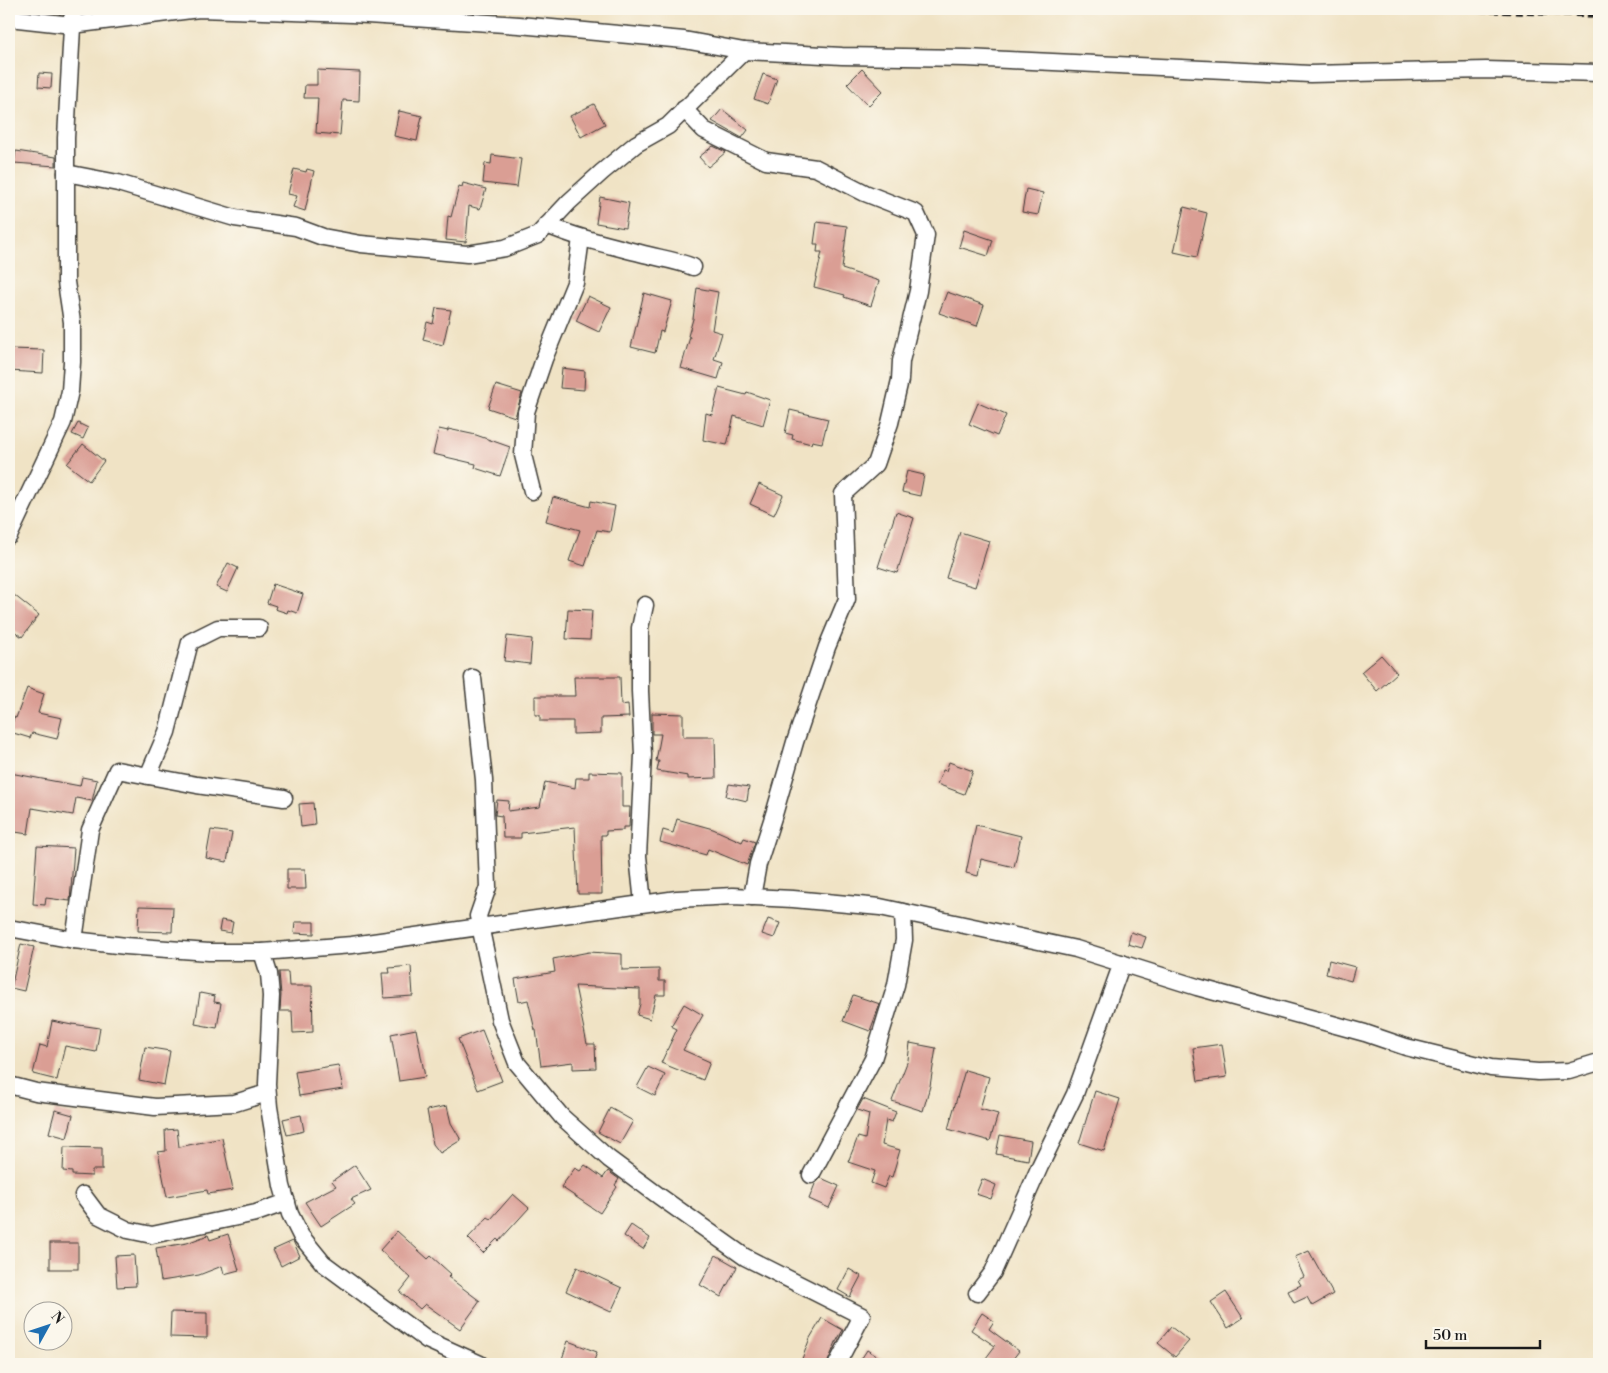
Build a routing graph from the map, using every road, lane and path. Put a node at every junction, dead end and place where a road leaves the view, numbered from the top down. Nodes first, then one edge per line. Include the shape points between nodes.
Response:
1 (74, 9) edge
2 (9, 18) edge
3 (72, 25) junction
4 (744, 51) junction
5 (1599, 73) edge
6 (684, 109) junction
7 (66, 173) junction
8 (547, 225) junction
9 (581, 238) junction
10 (693, 267) dead end
11 (532, 491) dead end
12 (9, 536) edge
13 (645, 605) dead end
14 (259, 628) dead end
15 (473, 678) dead end
16 (148, 776) junction
17 (284, 798) dead end
18 (752, 897) junction
19 (643, 903) junction
20 (903, 912) junction
21 (480, 926) junction
22 (9, 928) edge
23 (74, 940) junction
24 (262, 952) junction
25 (1122, 964) junction
26 (1599, 1062) edge
27 (9, 1085) edge
28 (268, 1093) junction
29 (811, 1175) dead end
30 (83, 1195) dead end
31 (287, 1202) junction
32 (977, 1293) dead end
33 (480, 1364) edge
34 (836, 1364) edge

1 - 3 street
2 - 3 street
3 - 4 street via 199,9 333,14 684,40
3 - 7 street
4 - 5 street via 1310,74 1486,70
4 - 6 street
6 - 8 street via 668,126 636,144 602,172
6 - 18 street via 704,130 766,161 816,168 916,213 926,234 918,290 900,361 900,380 890,423 876,464 843,494 847,598 795,742 758,864
7 - 8 street via 118,182 235,218 296,227 323,237 361,244 467,254 505,248 538,235
7 - 12 street via 66,282 72,322 70,391 63,422
8 - 9 street
9 - 10 street via 676,260
9 - 11 street via 575,283 526,412 523,456
13 - 19 street via 640,628 643,755 638,856
14 - 16 street via 218,628 190,642 167,732
15 - 21 street via 484,780 488,888 478,916
16 - 17 street
16 - 23 street via 117,770 90,830
18 - 19 street via 700,897
18 - 20 street via 880,907
19 - 21 street
20 - 25 street via 1076,949
20 - 29 street via 904,940 896,985 873,1059
21 - 24 street via 352,945
21 - 34 street via 500,1020 517,1063 562,1117 609,1159 659,1196 745,1257 862,1316
22 - 23 street
23 - 24 street via 209,952
24 - 28 street via 269,974 270,996
25 - 26 street via 1406,1047 1491,1068 1569,1071
25 - 32 street via 1075,1094 993,1272
27 - 28 street via 36,1092 155,1107 235,1103
28 - 31 street
30 - 31 street via 98,1215 128,1230 152,1235 256,1213
31 - 33 street via 301,1236 323,1263 427,1340

